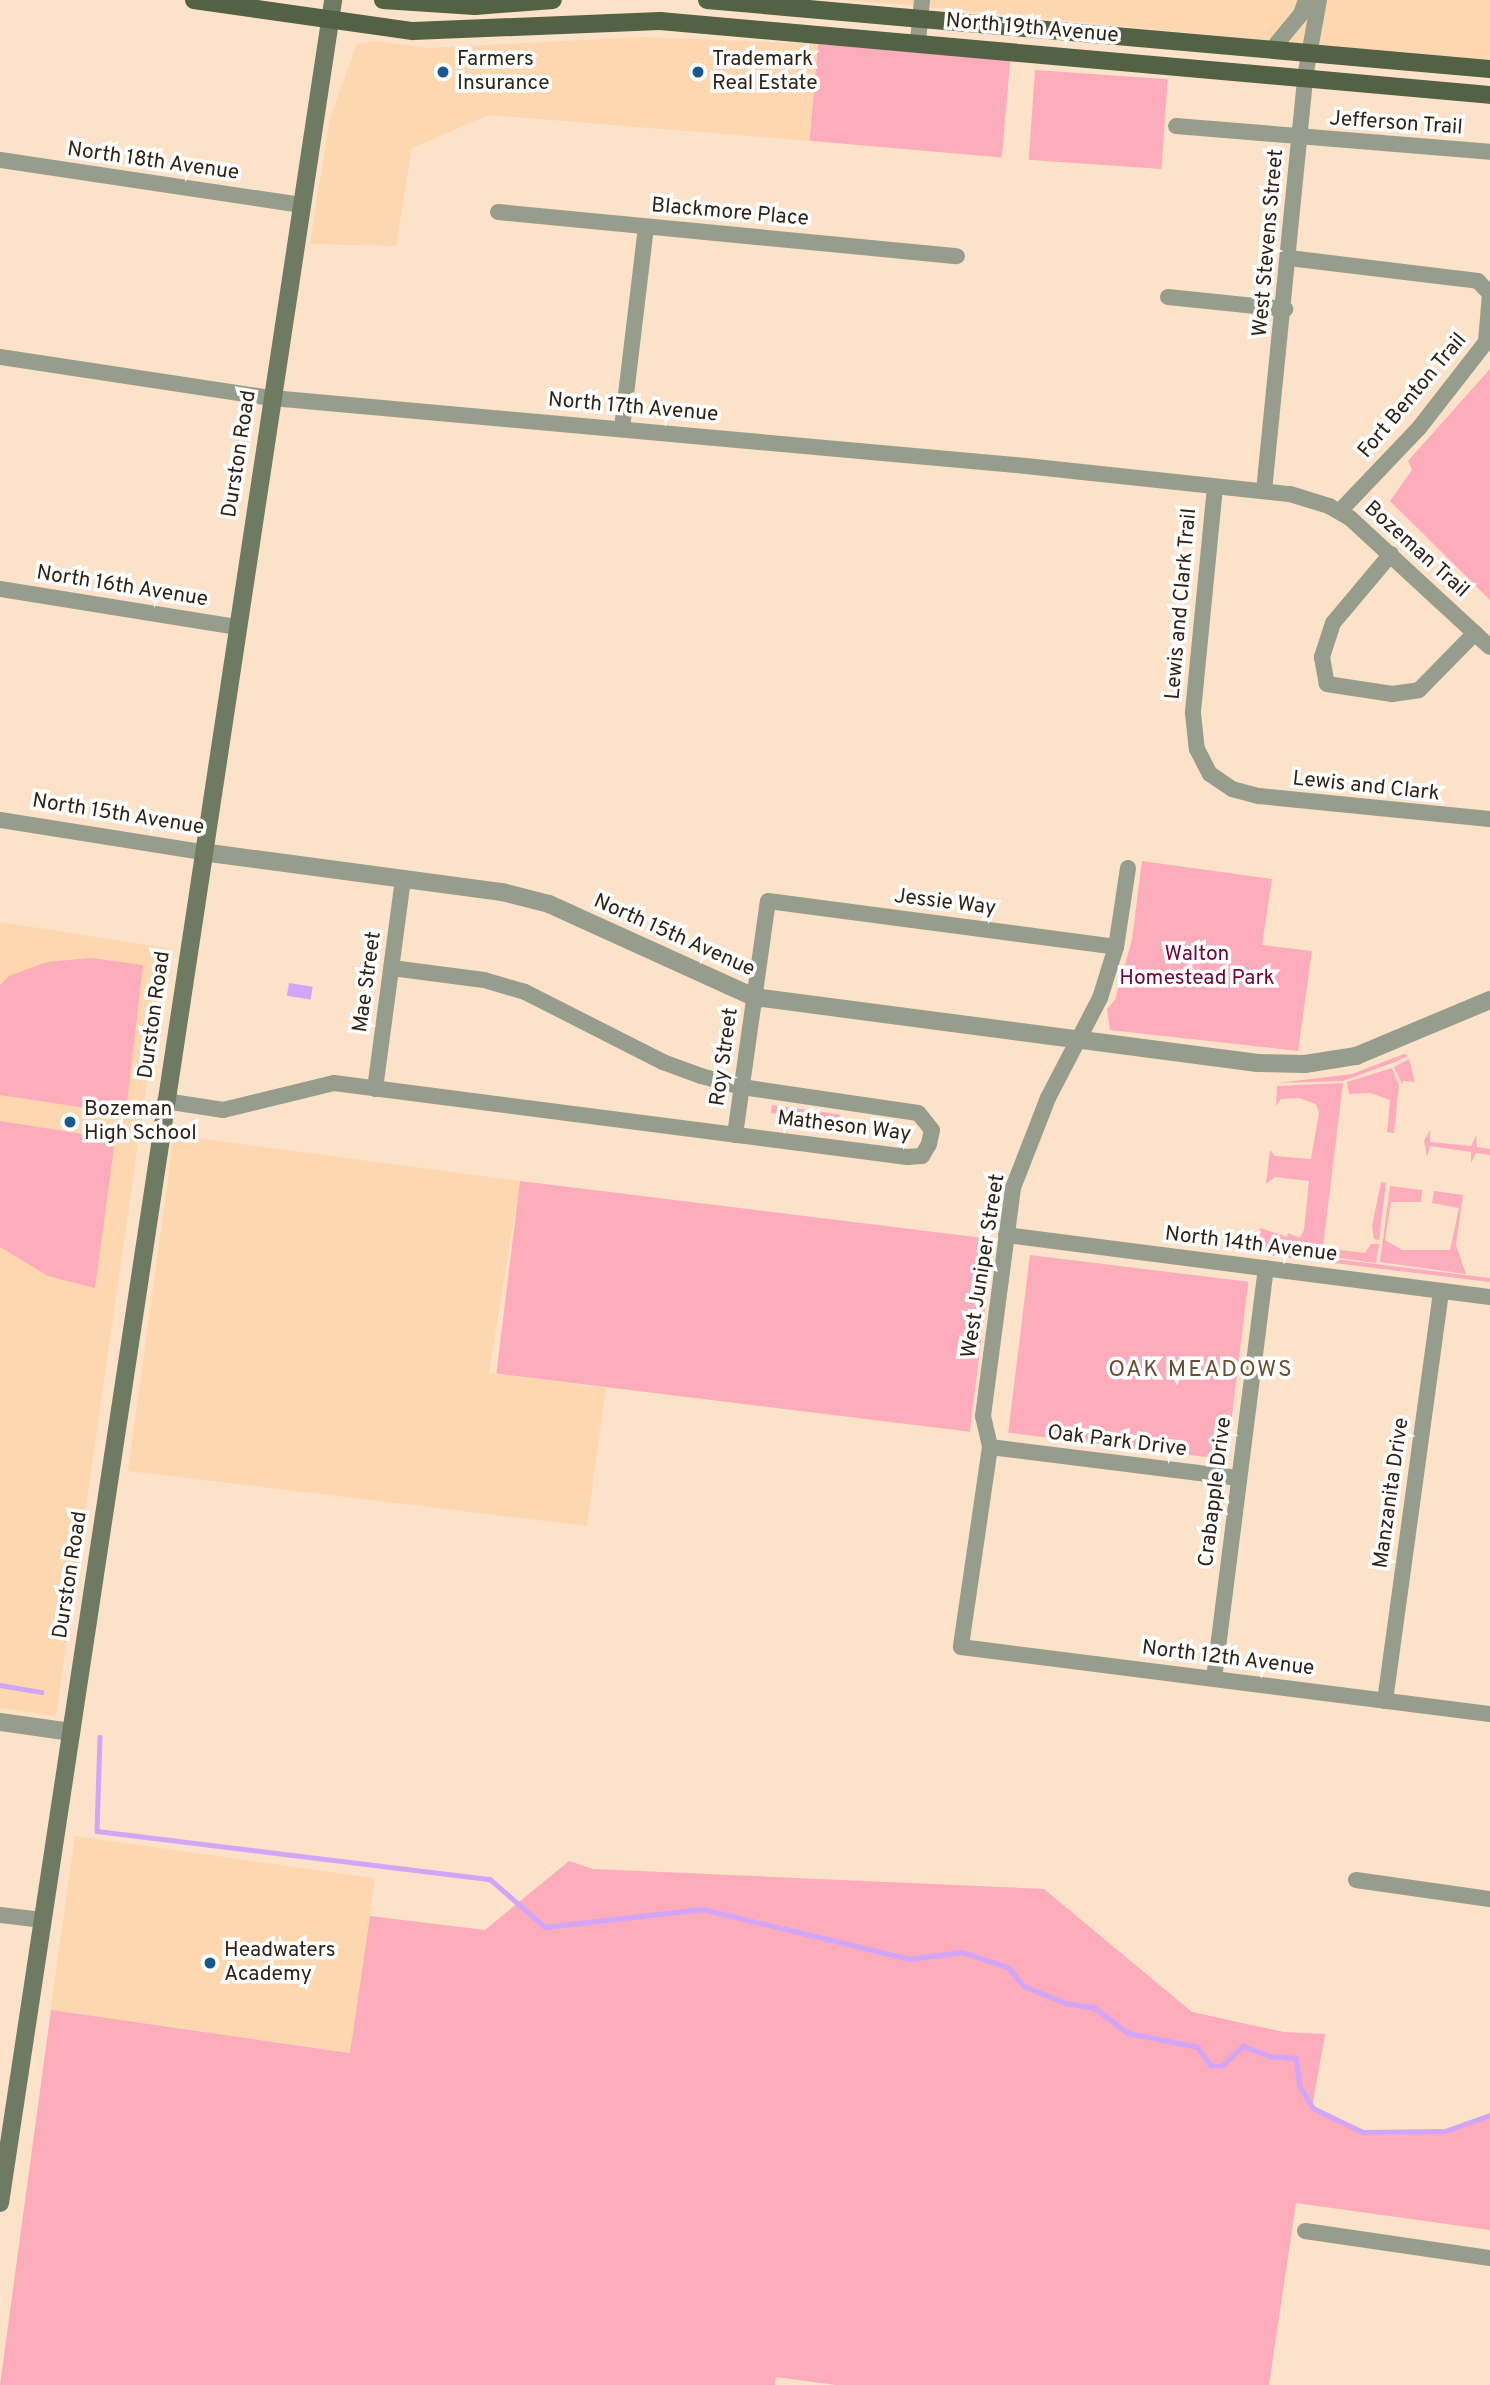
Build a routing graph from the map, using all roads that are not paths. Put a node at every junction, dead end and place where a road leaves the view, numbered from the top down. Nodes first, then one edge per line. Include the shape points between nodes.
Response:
1 (194, 0) edge
2 (332, 0) edge
3 (383, 0) edge
4 (553, 0) edge
5 (707, 0) edge
6 (1306, 0) edge
7 (1319, 0) edge
8 (921, 8) edge
9 (329, 23) junction
10 (918, 41) junction
11 (1273, 48) junction
12 (1308, 52) junction
13 (1490, 69) edge
14 (1305, 77) junction
15 (1490, 95) edge
16 (1176, 126) dead end
17 (1300, 138) junction
18 (1490, 152) edge
19 (0, 160) edge
20 (300, 205) junction
21 (498, 212) dead end
22 (646, 227) junction
23 (957, 256) dead end
24 (1289, 258) junction
25 (1168, 297) dead end
26 (1285, 309) junction
27 (1488, 342) edge
28 (0, 357) edge
29 (272, 398) junction
30 (622, 428) junction
31 (1215, 486) junction
32 (1264, 491) junction
33 (1340, 511) junction
34 (1391, 554) junction
35 (0, 589) edge
36 (236, 627) junction
37 (1484, 637) edge
38 (1238, 790) joint
39 (1490, 819) edge
40 (0, 820) edge
41 (202, 852) junction
42 (1128, 867) dead end
43 (403, 880) junction
44 (768, 901) joint
45 (1116, 947) junction
46 (392, 968) junction
47 (754, 997) junction
48 (1490, 1000) edge
49 (1080, 1039) junction
50 (742, 1087) junction
51 (375, 1089) junction
52 (166, 1101) junction
53 (735, 1135) junction
54 (1006, 1235) junction
55 (1266, 1268) junction
56 (1441, 1291) junction
57 (1490, 1297) edge
58 (990, 1447) junction
59 (1239, 1478) junction
60 (961, 1647) joint
61 (1214, 1679) junction
62 (1385, 1701) junction
63 (1490, 1714) edge
64 (0, 1722) edge
65 (71, 1732) junction
66 (1356, 1880) dead end
67 (1490, 1899) edge
68 (0, 1915) edge
69 (43, 1920) junction
70 (6, 2126) edge
71 (0, 2203) edge
72 (1305, 2231) dead end
73 (1490, 2258) edge

1 - 9 main road, North 19th Avenue
2 - 9 main road, Durston Road
3 - 4 main road via 475,6
5 - 8 main road, North 19th Avenue
6 - 11 street via 1301,14
7 - 12 street, West Stevens Street
8 - 10 street
8 - 11 main road, North 19th Avenue
9 - 10 main road, North 19th Avenue via 413,32 660,21
9 - 20 main road, Durston Road
10 - 14 main road, North 19th Avenue
11 - 12 main road, North 19th Avenue
12 - 13 main road, North 19th Avenue
12 - 14 street, West Stevens Street
14 - 15 main road, North 19th Avenue
14 - 17 street, West Stevens Street
16 - 17 street, Jefferson Trail
17 - 18 street, Jefferson Trail
17 - 24 street, West Stevens Street
19 - 20 street, North 18th Avenue
20 - 29 main road, Durston Road
21 - 22 street, Blackmore Place
22 - 23 street, Blackmore Place
22 - 30 street
24 - 26 street, West Stevens Street
24 - 27 street, Fort Benton Trail via 1478,281 1490,294
25 - 26 street
26 - 32 street, West Stevens Street
27 - 33 street, Fort Benton Trail via 1419,428
28 - 29 street, North 17th Avenue
29 - 30 street, North 17th Avenue
29 - 36 main road, Durston Road
30 - 31 street, North 17th Avenue
31 - 32 street, North 17th Avenue
31 - 38 street, Lewis and Clark Trail via 1193,713 1198,749 1210,774
32 - 33 street, Bozeman Trail via 1290,494
33 - 34 street, Bozeman Trail
34 - 37 street, Bozeman Trail
34 - 37 street via 1333,623 1322,657 1327,684 1392,694 1419,690
35 - 36 street, North 16th Avenue
36 - 41 main road, Durston Road
38 - 39 street, Lewis and Clark via 1286,800
40 - 41 street, North 15th Avenue
41 - 43 street, North 15th Avenue
41 - 52 main road, Durston Road
42 - 45 street, West Juniper Street
43 - 46 street, Mae Street
43 - 47 street, North 15th Avenue via 502,892 548,904
44 - 45 street, Jessie Way
44 - 47 street, Roy Street
45 - 49 street, West Juniper Street
46 - 50 street, Matheson Way via 506,985 663,1062
46 - 51 street, Mae Street
47 - 49 street, North 15th Avenue
47 - 50 street, Roy Street
48 - 49 street, North 15th Avenue via 1375,1050 1332,1063 1258,1063
49 - 54 street, West Juniper Street via 1026,1147 1013,1188
50 - 53 street, Roy Street
50 - 53 street, Matheson Way via 918,1113 932,1130 922,1156 907,1157
51 - 52 street, Matheson Way via 334,1083 223,1110
51 - 53 street, Matheson Way
52 - 65 main road, Durston Road
54 - 55 street, North 14th Avenue
54 - 58 street, West Juniper Street via 983,1416
55 - 56 street, North 14th Avenue
55 - 59 street, Crabapple Drive
56 - 57 street, North 14th Avenue
56 - 62 street, Manzanita Drive
58 - 59 street, Oak Park Drive
58 - 60 street, West Juniper Street
59 - 61 street, Crabapple Drive
60 - 61 street, North 12th Avenue
61 - 62 street, North 12th Avenue
62 - 63 street, North 12th Avenue
64 - 65 street
65 - 69 main road, Durston Road
66 - 67 street
68 - 69 street
69 - 70 main road, Durston Road
70 - 71 main road, Durston Road
72 - 73 street

